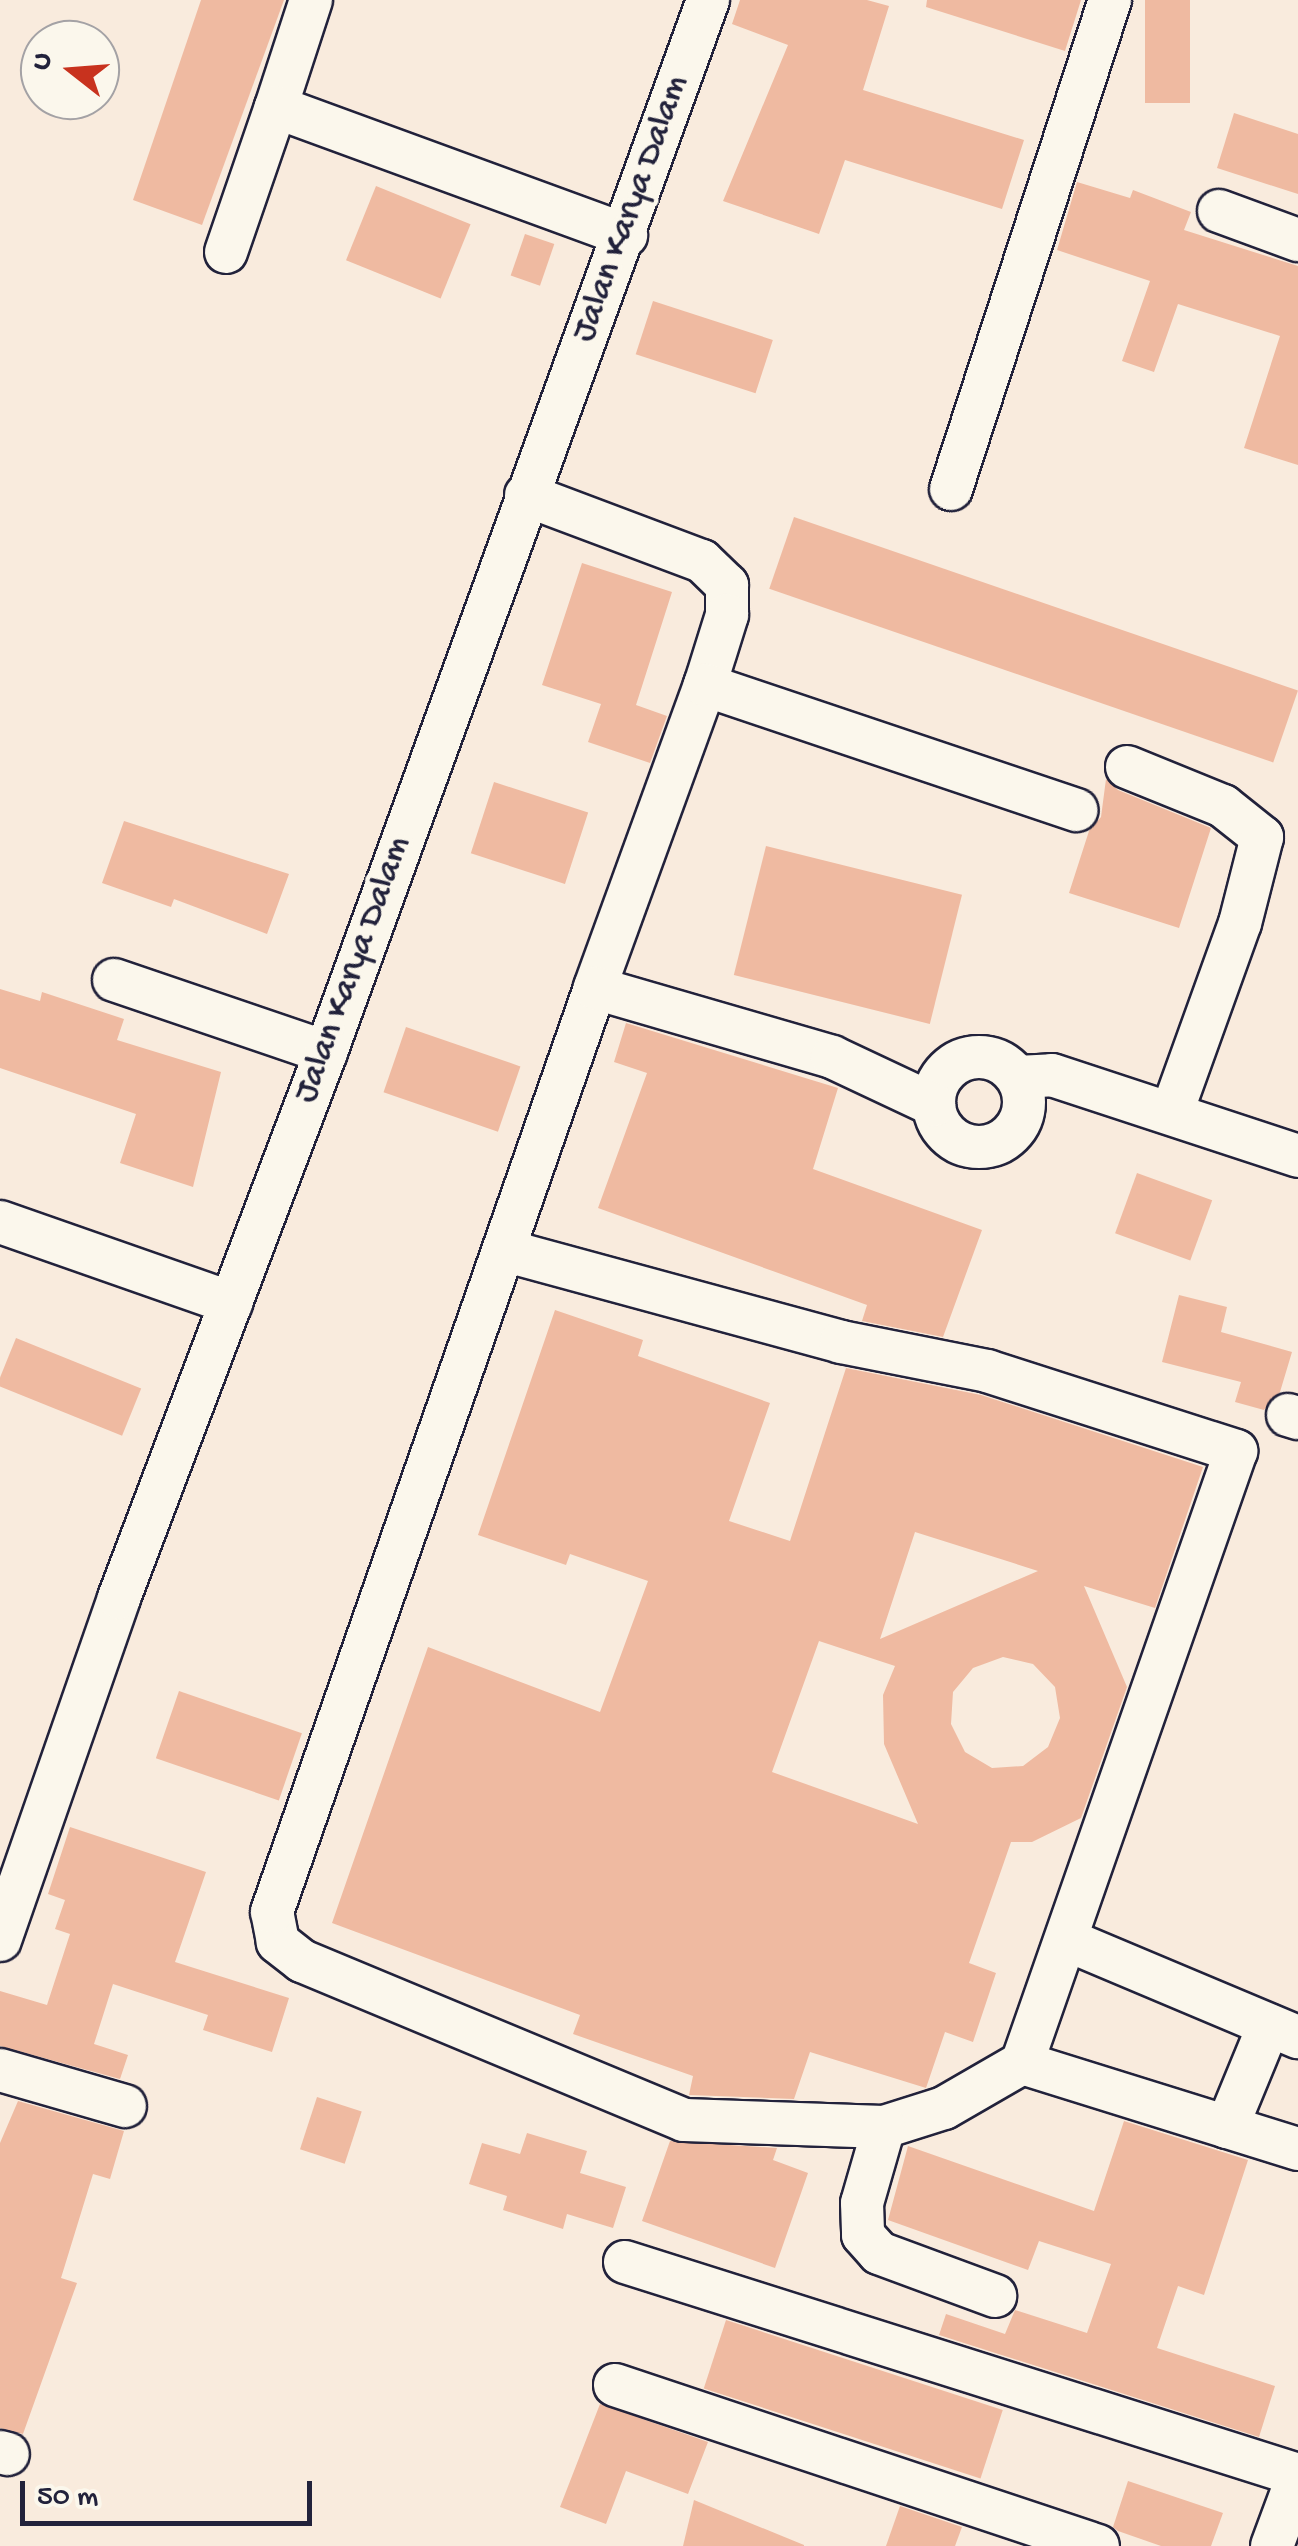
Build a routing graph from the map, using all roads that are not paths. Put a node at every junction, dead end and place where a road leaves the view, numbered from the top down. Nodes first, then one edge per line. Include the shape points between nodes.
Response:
1 (311, 0) edge
2 (708, 0) edge
3 (1110, 0) edge
4 (276, 107) junction
5 (1219, 211) dead end
6 (626, 235) junction
7 (1298, 240) edge
8 (226, 252) dead end
9 (951, 488) dead end
10 (526, 494) junction
11 (705, 685) junction
12 (1126, 767) dead end
13 (1077, 810) dead end
14 (114, 980) dead end
15 (595, 988) junction
16 (326, 1052) junction
17 (1018, 1077) junction
18 (934, 1106) junction
19 (1172, 1112) junction
20 (1298, 1156) edge
21 (0, 1222) edge
22 (507, 1251) junction
23 (231, 1302) junction
24 (0, 1940) edge
25 (1067, 1940) junction
26 (1284, 2031) edge
27 (1022, 2063) junction
28 (0, 2070) edge
29 (125, 2106) dead end
30 (1226, 2126) junction
31 (884, 2128) junction
32 (1298, 2149) edge
33 (625, 2262) dead end
34 (995, 2296) dead end
35 (616, 2385) dead end
36 (1298, 2476) edge
37 (1275, 2545) edge
38 (1098, 2546) edge

1 - 4 street
2 - 6 street, Jalan Karya Dalam
3 - 9 street
4 - 6 street
4 - 8 street
5 - 7 street
6 - 10 street, Jalan Karya Dalam
10 - 11 street via 702,561 722,575 727,615
10 - 16 street, Jalan Karya Dalam
11 - 13 street
11 - 15 street
12 - 19 street via 1223,806 1262,837 1240,922
14 - 16 street
15 - 18 street via 832,1057
15 - 22 street
16 - 23 street, Jalan Karya Dalam
17 - 18 street via 996,1060 973,1058 945,1074
17 - 18 street via 1022,1110 1016,1127 985,1147 950,1138
17 - 19 street via 1052,1075
19 - 20 street
21 - 23 street
22 - 25 street via 841,1342 986,1371 1236,1452
22 - 31 street via 277,1894 272,1912 278,1942 302,1961 684,2120
23 - 24 street, Jalan Karya Dalam
25 - 26 street
25 - 27 street
26 - 30 street
27 - 30 street
27 - 31 street via 944,2108
28 - 29 street
30 - 32 street
31 - 34 street via 862,2202 863,2235 880,2254
33 - 36 street
35 - 38 street
36 - 37 street

